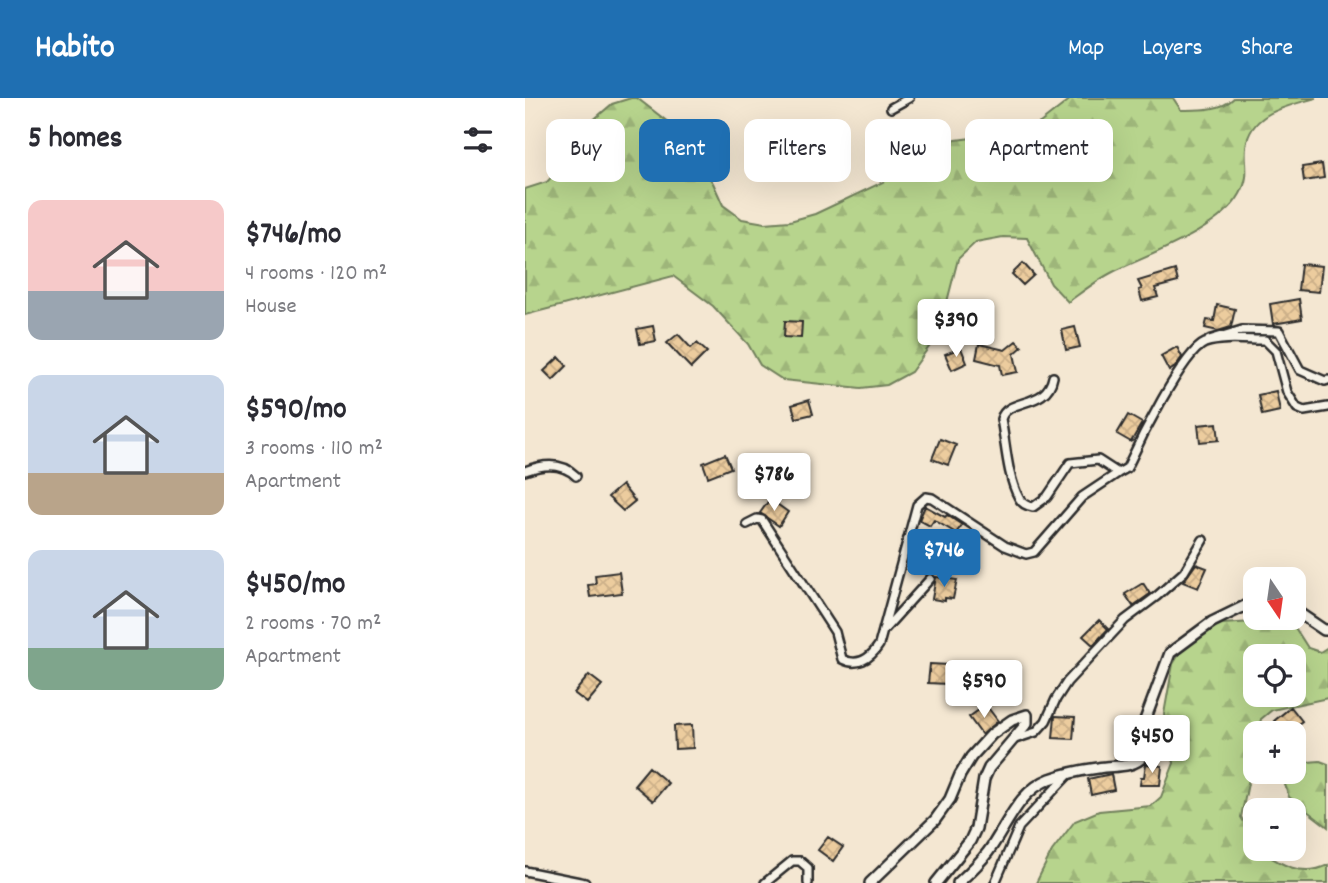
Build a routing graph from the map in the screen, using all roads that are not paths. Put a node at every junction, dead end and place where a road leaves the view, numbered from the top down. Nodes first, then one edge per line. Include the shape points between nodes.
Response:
1 (909, 98) edge
2 (891, 108) dead end
3 (1203, 344) junction
4 (1053, 377) dead end
5 (1328, 380) edge
6 (1328, 407) edge
7 (525, 471) edge
8 (1118, 473) junction
9 (576, 476) dead end
10 (747, 524) dead end
11 (1203, 540) dead end
12 (930, 579) dead end
13 (1243, 607) edge
14 (1306, 618) edge
15 (1328, 629) edge
16 (880, 634) junction
17 (1014, 740) junction
18 (1069, 775) junction
19 (525, 871) edge
20 (585, 883) edge
21 (765, 883) edge
22 (808, 883) edge
23 (870, 883) edge
24 (936, 883) edge
25 (958, 883) edge
26 (995, 883) edge

1 - 2 street
3 - 5 street via 1242,330 1279,331 1300,370
3 - 6 street via 1265,340 1276,351 1293,405 1304,411
3 - 8 street via 1165,395 1127,468
4 - 8 street via 1043,396 1003,413 1001,419 1020,500 1033,507 1040,504 1070,463 1098,460
7 - 9 street via 558,466
8 - 16 street via 1082,497 1034,552 1026,554 932,498 921,500
10 - 16 street via 762,520 835,632 842,659 850,663 865,660 879,645
11 - 17 street via 1184,572 1125,620 1067,682 1036,732
12 - 16 street
13 - 18 street via 1212,621 1170,653 1144,723 1144,756 1138,762
14 - 15 street
17 - 23 street via 1027,723 1027,715 1012,720 985,741 935,820
17 - 24 street via 984,779 970,841
18 - 25 street via 1034,787 1011,812 979,863
18 - 26 street via 1019,827
19 - 20 street
21 - 22 street via 792,860 804,863

